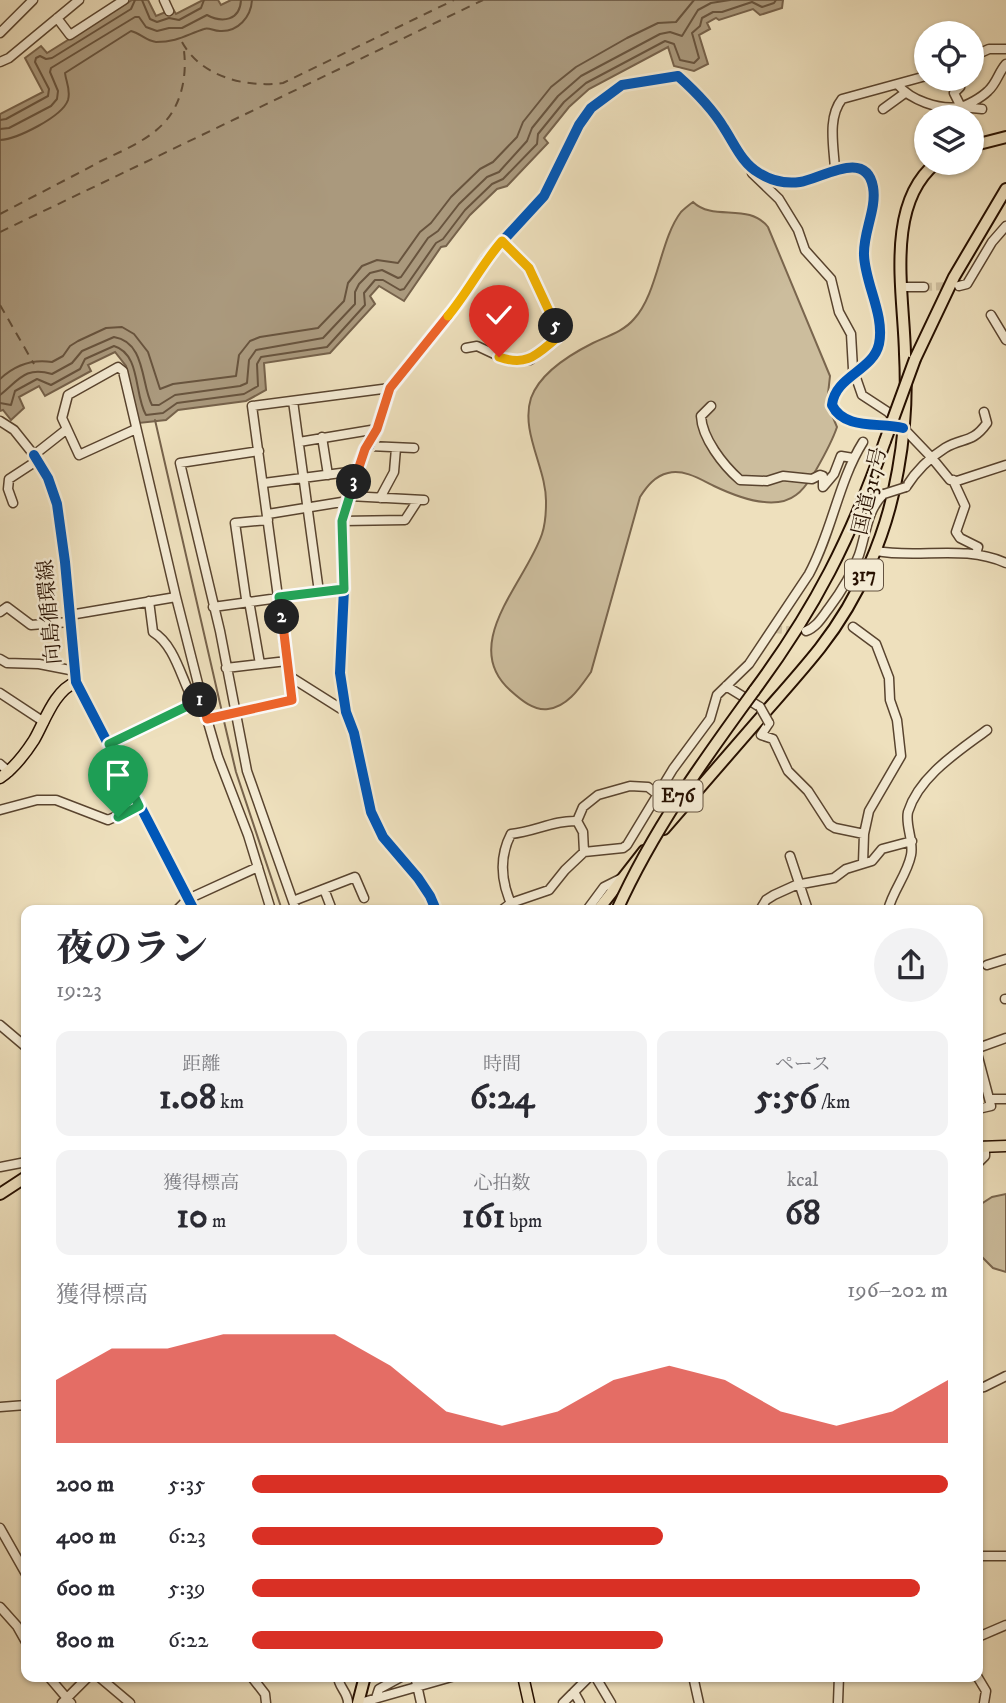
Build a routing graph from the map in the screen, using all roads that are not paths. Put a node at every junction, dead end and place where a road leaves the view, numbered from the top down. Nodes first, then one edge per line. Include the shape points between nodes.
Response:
1 (33, 0) edge
2 (79, 0) edge
3 (124, 0) edge
4 (164, 0) edge
5 (169, 11) dead end
6 (57, 18) junction
7 (0, 33) edge
8 (1006, 49) edge
9 (984, 51) edge
10 (0, 62) edge
11 (1006, 64) edge
12 (914, 80) edge
13 (898, 85) junction
14 (905, 93) junction
15 (939, 105) edge
16 (965, 105) edge
17 (883, 109) dead end
18 (1006, 137) edge
19 (984, 143) edge
20 (746, 163) junction
21 (835, 170) junction
22 (924, 175) edge
23 (1006, 189) edge
24 (1006, 201) edge
25 (1006, 226) edge
26 (502, 241) junction
27 (964, 260) junction
28 (903, 286) junction
29 (959, 286) dead end
30 (925, 287) tunnel mouth
31 (991, 315) dead end
32 (1006, 340) edge
33 (466, 348) dead end
34 (855, 373) junction
35 (390, 388) junction
36 (293, 401) junction
37 (711, 406) dead end
38 (984, 412) dead end
39 (0, 421) edge
40 (903, 428) junction
41 (66, 429) junction
42 (136, 429) junction
43 (377, 429) junction
44 (322, 437) junction
45 (299, 442) junction
46 (863, 442) dead end
47 (369, 446) junction
48 (396, 448) junction
49 (414, 448) dead end
50 (259, 451) junction
51 (36, 457) junction
52 (853, 458) junction
53 (932, 458) junction
54 (1006, 464) edge
55 (356, 471) junction
56 (328, 475) junction
57 (304, 479) junction
58 (954, 480) junction
59 (264, 483) junction
60 (349, 498) junction
61 (380, 498) junction
62 (13, 503) dead end
63 (309, 508) junction
64 (268, 517) junction
65 (342, 521) junction
66 (876, 551) junction
67 (976, 554) junction
68 (1006, 563) edge
69 (344, 589) junction
70 (319, 592) junction
71 (176, 597) junction
72 (279, 597) junction
73 (149, 601) junction
74 (249, 601) junction
75 (2, 606) edge
76 (214, 607) junction
77 (70, 619) junction
78 (853, 627) dead end
79 (806, 631) dead end
80 (0, 659) edge
81 (287, 661) junction
82 (260, 664) junction
83 (226, 668) junction
84 (75, 676) junction
85 (289, 676) junction
86 (726, 686) junction
87 (0, 693) edge
88 (202, 699) junction
89 (236, 712) junction
90 (346, 712) junction
91 (210, 718) junction
92 (44, 722) junction
93 (987, 730) dead end
94 (109, 744) junction
95 (0, 764) edge
96 (4, 775) edge
97 (657, 794) junction
98 (139, 806) junction
99 (0, 810) edge
100 (577, 821) junction
101 (864, 834) junction
102 (912, 841) junction
103 (584, 852) junction
104 (790, 856) dead end
105 (863, 863) junction
106 (258, 867) junction
107 (622, 878) junction
108 (800, 885) junction
109 (324, 889) junction
110 (364, 898) dead end
111 (188, 899) junction
112 (182, 905) edge
113 (191, 905) edge
114 (269, 905) edge
115 (295, 905) edge
116 (297, 905) edge
117 (330, 905) edge
118 (434, 905) edge
119 (512, 905) edge
120 (514, 905) edge
121 (591, 905) edge
122 (602, 905) edge
123 (620, 905) edge
124 (763, 905) edge
125 (806, 905) edge
126 (889, 905) edge
127 (1006, 959) edge
128 (987, 965) dead end
129 (0, 1025) edge
130 (1006, 1038) edge
131 (21, 1043) edge
132 (983, 1046) edge
133 (983, 1074) edge
134 (990, 1099) junction
135 (1006, 1099) edge
136 (983, 1108) edge
137 (983, 1146) edge
138 (1006, 1146) edge
139 (21, 1163) edge
140 (0, 1167) edge
141 (21, 1180) edge
142 (0, 1194) edge
143 (1006, 1376) edge
144 (983, 1387) edge
145 (21, 1405) edge
146 (0, 1407) edge
147 (0, 1529) edge
148 (983, 1556) edge
149 (1006, 1556) edge
150 (21, 1565) edge
151 (0, 1607) edge
152 (1006, 1625) edge
153 (21, 1633) edge
154 (983, 1635) edge
155 (52, 1682) edge
156 (84, 1682) edge
157 (105, 1682) edge
158 (256, 1682) edge
159 (338, 1682) edge
160 (364, 1682) edge
161 (391, 1682) edge
162 (416, 1682) edge
163 (438, 1682) edge
164 (524, 1682) edge
165 (584, 1682) edge
166 (599, 1682) edge
167 (694, 1682) edge
168 (839, 1682) edge
169 (981, 1682) edge
170 (418, 1689) junction
171 (574, 1692) junction
172 (376, 1698) junction
173 (66, 1702) edge
174 (130, 1703) edge
175 (266, 1703) edge
176 (348, 1703) edge
177 (359, 1703) edge
178 (421, 1703) edge
179 (529, 1703) edge
180 (563, 1703) edge
181 (580, 1703) edge
182 (611, 1703) edge
183 (699, 1703) edge
184 (838, 1703) edge
185 (844, 1703) edge
186 (984, 1703) edge

1 - 7 street
2 - 6 street
3 - 6 street via 70,36
4 - 5 street
6 - 10 street
8 - 9 street
11 - 16 street via 988,92
12 - 13 street
13 - 14 street
13 - 21 street via 840,101 833,125
14 - 15 street
14 - 17 street
18 - 19 highway
20 - 21 street via 767,178 788,183
20 - 26 street via 710,109 678,76 622,85 591,108 544,195
20 - 34 street via 779,199 805,250 831,279 839,312 851,334
21 - 34 street via 862,170 871,180 874,196 864,251 879,343
22 - 28 highway, 国道317号 / 317 via 906,208 902,228
23 - 27 highway, E76
24 - 27 highway, E76
25 - 29 street via 967,284
26 - 33 street via 529,268 558,337 530,360 507,360 477,346
26 - 35 street
27 - 123 highway, E76, bridge via 915,359 850,534 831,572 798,629 672,806
28 - 30 street
28 - 40 highway, 国道317号 / 317
31 - 32 street
34 - 40 street via 862,395
34 - 40 street via 836,389 835,412 848,421
35 - 36 street
35 - 43 street
36 - 45 street
36 - 50 street via 252,406
37 - 52 street via 701,416 701,424 740,480 820,475 823,487 841,456
38 - 53 street via 987,423 975,437 947,446
39 - 51 street via 14,430
40 - 53 street
40 - 66 highway, 国道317号 / 317 via 893,496
41 - 42 street via 79,455
41 - 42 street via 62,418 69,392 118,368 123,371
41 - 51 street
42 - 71 street
43 - 44 street
43 - 47 street
44 - 45 street
44 - 56 street
45 - 57 street
46 - 52 street
47 - 48 street
47 - 55 street
48 - 49 street
48 - 61 street via 394,472
50 - 59 street
50 - 76 street via 180,463
51 - 62 street via 9,479
51 - 77 main road, 向島循環線 via 57,504
52 - 86 street via 813,566 749,664
53 - 58 street
53 - 79 street, bridge via 906,486 876,500 844,588 814,628
54 - 58 street
55 - 56 street
55 - 60 street
56 - 57 street
57 - 59 street
57 - 63 street
58 - 67 street via 965,506 956,532 978,547
59 - 64 street
60 - 61 street
60 - 63 street
60 - 65 street
61 - 65 street via 421,500 405,520
63 - 64 street
63 - 70 street
64 - 72 street
64 - 74 street via 235,523
65 - 69 street
66 - 67 street
66 - 107 highway, 国道317号 / 317 via 821,647
67 - 68 street
69 - 70 street
69 - 90 street via 340,673
70 - 72 street
71 - 73 street
71 - 88 street
72 - 74 street
72 - 81 street
73 - 77 street
73 - 88 street via 153,632 163,638 190,694
74 - 76 street
74 - 82 street
75 - 77 street via 31,625
76 - 83 street
77 - 84 main road, 向島循環線
78 - 101 street via 876,644 889,678 902,751 869,811
80 - 84 street via 39,664
81 - 82 street
81 - 85 street
82 - 83 street
83 - 89 street
84 - 92 main road, 向島循環線
84 - 94 main road, 向島循環線
85 - 89 street via 292,700
85 - 90 street
86 - 97 street via 717,695 710,719
86 - 101 street, bridge via 760,708 769,723 761,735 773,739 788,771 808,791 830,825
87 - 92 street
88 - 91 street
88 - 94 street
89 - 91 street
89 - 115 street via 247,771
90 - 118 street via 371,812 383,837
91 - 106 street via 218,757
92 - 96 main road, 向島循環線
93 - 102 street via 941,764 916,796 908,816
94 - 98 main road, 向島循環線
95 - 96 street
97 - 100 street via 648,787 630,786 597,795 583,807
97 - 103 street via 627,845
98 - 99 street via 108,820 56,800
98 - 111 main road, 向島循環線
100 - 103 street
100 - 119 street via 511,834 502,875
101 - 105 street
102 - 105 street via 882,849 872,861
102 - 126 street via 907,872
103 - 120 street via 549,890
104 - 108 street
105 - 108 street via 834,878
106 - 111 street
106 - 114 street
107 - 121 street via 604,887
107 - 122 highway, 国道317号 / 317
108 - 124 street via 774,895
108 - 125 street
109 - 110 street via 355,877
109 - 116 street
109 - 117 street
111 - 112 street
111 - 113 main road, 向島循環線
127 - 128 street
129 - 131 street
130 - 132 street
133 - 134 street
134 - 135 street
134 - 136 street via 991,1106
137 - 138 main road
139 - 140 street
141 - 142 highway
143 - 144 street
145 - 146 street
147 - 150 street
148 - 149 street
151 - 153 street
152 - 154 street
155 - 173 street
156 - 173 street
157 - 174 street
158 - 175 street
159 - 176 street
160 - 177 highway
161 - 172 street via 379,1689
162 - 170 street
163 - 170 street
164 - 179 main road
165 - 171 street
166 - 182 street
167 - 183 street
168 - 184 street
169 - 186 street via 986,1691
170 - 172 street
170 - 178 street
171 - 180 street
171 - 181 street
172 - 177 street
184 - 185 street

